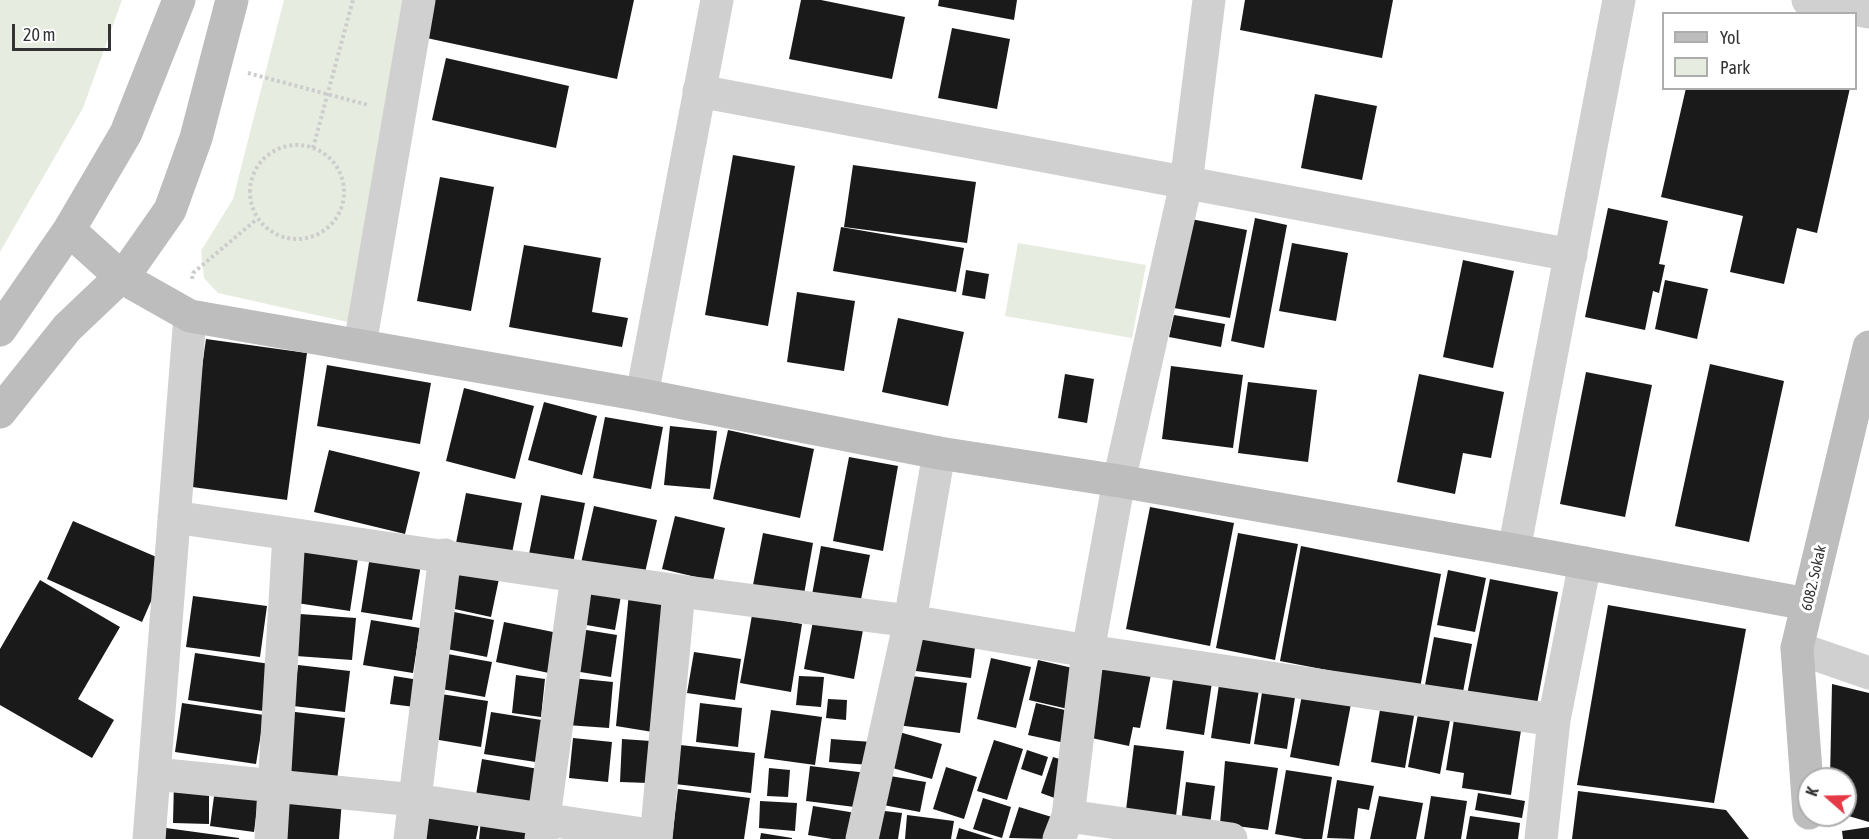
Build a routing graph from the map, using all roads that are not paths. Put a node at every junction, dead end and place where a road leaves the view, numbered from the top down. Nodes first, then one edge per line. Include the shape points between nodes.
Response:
1 (179, 0) edge
2 (232, 0) edge
3 (419, 0) edge
4 (717, 0) edge
5 (1209, 0) edge
6 (1619, 0) edge
7 (1808, 0) edge
8 (1869, 12) edge
9 (699, 92) junction
10 (1186, 183) junction
11 (69, 230) junction
12 (1571, 255) junction
13 (121, 277) junction
14 (190, 316) junction
15 (0, 330) edge
16 (360, 345) junction
17 (1869, 347) edge
18 (642, 395) junction
19 (0, 412) edge
20 (939, 453) junction
21 (1119, 481) junction
22 (174, 517) junction
23 (289, 534) junction
24 (1514, 550) junction
25 (445, 555) junction
26 (1585, 563) junction
27 (577, 576) junction
28 (679, 591) junction
29 (1807, 604) junction
30 (910, 621) junction
31 (1797, 648) junction
32 (1088, 651) junction
33 (1869, 673) edge
34 (1554, 720) junction
35 (1806, 767) edge
36 (155, 774) junction
37 (274, 785) junction
38 (415, 800) junction
39 (1064, 827) edge
40 (542, 830) edge
41 (656, 838) edge
42 (149, 839) edge
43 (271, 839) edge
44 (410, 839) edge
45 (862, 839) edge
46 (1232, 839) edge
47 (1540, 839) edge

1 - 11 street via 126,133
2 - 13 street via 196,138 170,210
3 - 16 street
4 - 9 street
5 - 10 street
6 - 12 street
7 - 8 street
9 - 10 street
9 - 18 street
10 - 12 street
10 - 21 street
11 - 13 street
11 - 15 street
12 - 24 street
13 - 14 street
13 - 19 street via 67,328
14 - 16 street
14 - 22 street
16 - 18 street
17 - 29 street, 6082. Sokak
18 - 20 street
20 - 21 street
20 - 30 street
21 - 24 street
21 - 32 street
22 - 23 street
22 - 36 street
23 - 25 street
23 - 37 street
24 - 26 street
25 - 27 street
25 - 38 street
26 - 29 street
26 - 34 street
27 - 28 street
27 - 40 street
28 - 30 street
28 - 41 street
29 - 31 street, 6082. Sokak
30 - 32 street
30 - 45 street
31 - 33 street
31 - 35 street, 6082. Sokak
32 - 34 street
32 - 39 street
34 - 47 street
36 - 37 street
36 - 42 street
37 - 38 street
37 - 43 street
38 - 40 street
38 - 44 street
39 - 46 street
40 - 41 street

